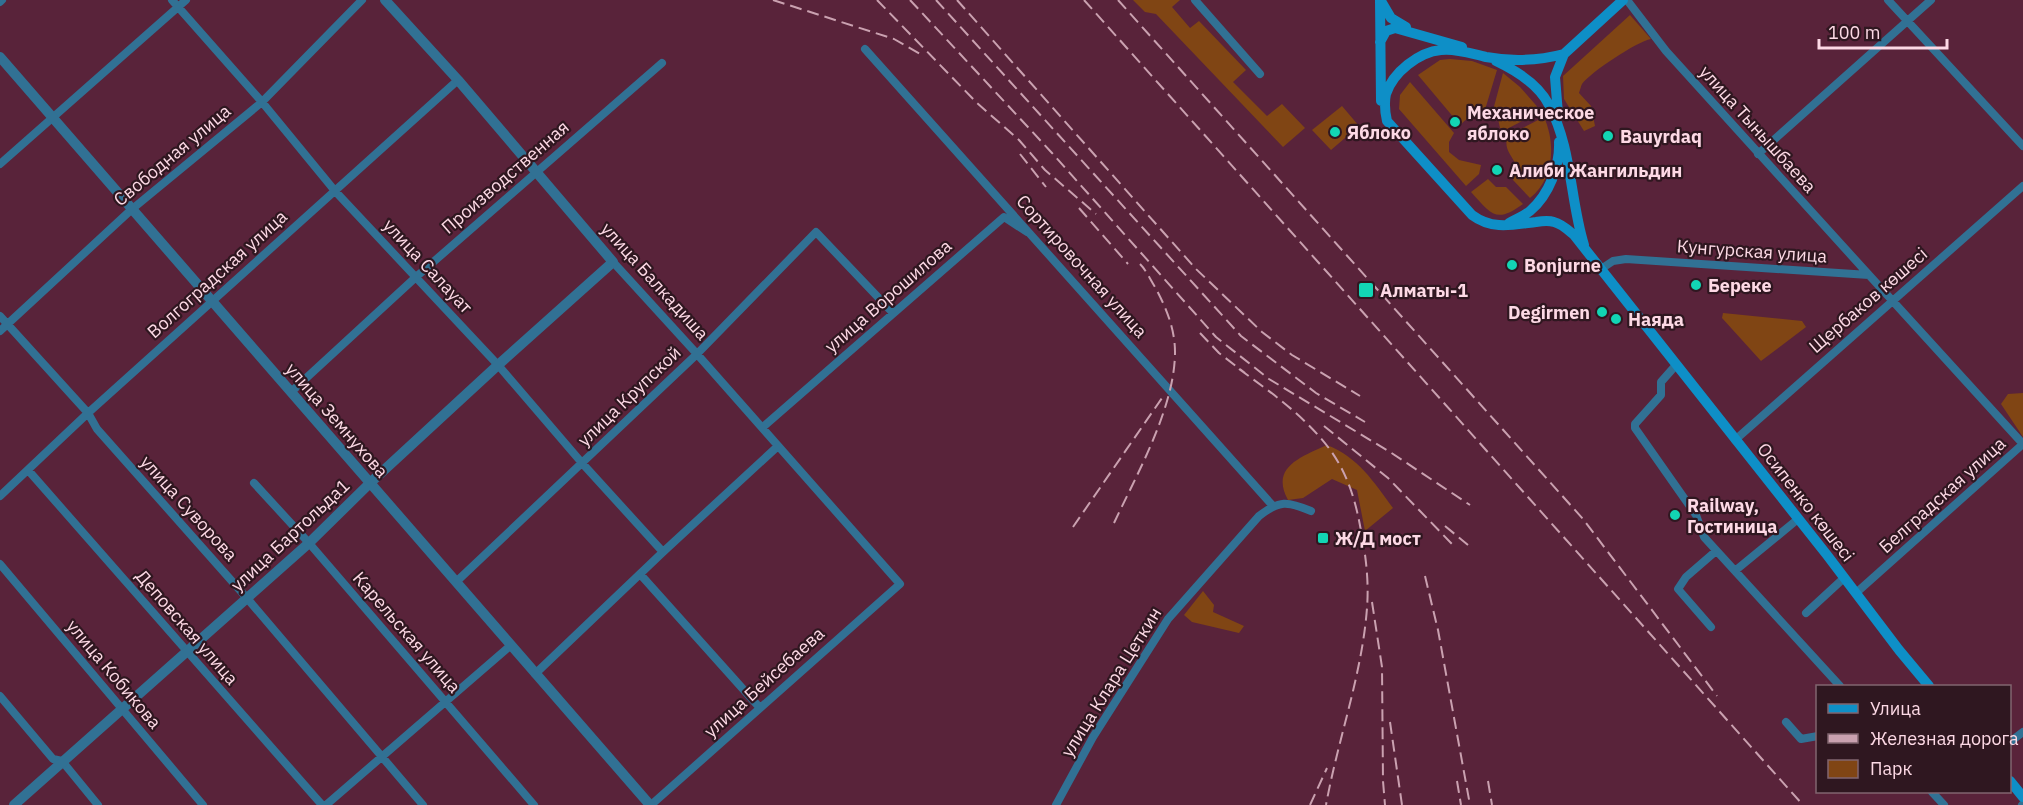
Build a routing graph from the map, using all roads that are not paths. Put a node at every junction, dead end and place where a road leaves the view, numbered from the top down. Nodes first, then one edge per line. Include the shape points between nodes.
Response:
1 (172, 0) edge
2 (186, 0) edge
3 (362, 0) edge
4 (385, 0) edge
5 (1195, 0) edge
6 (1380, 0) edge
7 (1625, 0) edge
8 (1888, 0) edge
9 (1931, 0) edge
10 (179, 7) junction
11 (1907, 21) junction
12 (1417, 33) junction
13 (1380, 42) junction
14 (865, 49) dead end
15 (1564, 54) junction
16 (0, 57) edge
17 (1488, 57) junction
18 (662, 63) dead end
19 (1260, 74) dead end
20 (458, 80) junction
21 (262, 102) junction
22 (52, 117) junction
23 (1387, 121) junction
24 (1558, 127) junction
25 (2023, 146) edge
26 (1758, 154) junction
27 (0, 164) edge
28 (537, 171) junction
29 (2023, 186) edge
30 (335, 191) junction
31 (131, 210) junction
32 (1504, 226) junction
33 (1038, 240) junction
34 (1585, 248) junction
35 (613, 262) junction
36 (1600, 269) junction
37 (1869, 275) junction
38 (416, 278) junction
39 (212, 301) junction
40 (1892, 301) junction
41 (893, 314) junction
42 (0, 316) edge
43 (8, 324) junction
44 (0, 331) edge
45 (697, 354) junction
46 (498, 365) junction
47 (1676, 365) junction
48 (291, 392) junction
49 (88, 413) junction
50 (763, 428) junction
51 (1736, 440) junction
52 (2023, 444) edge
53 (778, 446) junction
54 (582, 464) junction
55 (28, 470) junction
56 (254, 483) dead end
57 (370, 483) junction
58 (0, 496) edge
59 (1273, 506) junction
60 (1311, 511) dead end
61 (1798, 519) junction
62 (309, 543) junction
63 (1716, 551) junction
64 (663, 552) junction
65 (0, 564) edge
66 (1736, 570) junction
67 (640, 574) junction
68 (1844, 578) junction
69 (456, 582) junction
70 (900, 584) joint
71 (1856, 593) junction
72 (246, 597) junction
73 (1806, 613) dead end
74 (1711, 627) dead end
75 (510, 645) junction
76 (186, 652) junction
77 (535, 674) junction
78 (1838, 685) edge
79 (1927, 685) edge
80 (0, 696) edge
81 (446, 702) junction
82 (760, 708) junction
83 (122, 709) junction
84 (1786, 722) dead end
85 (2023, 732) edge
86 (1816, 736) edge
87 (2011, 741) edge
88 (381, 756) junction
89 (62, 761) junction
90 (2011, 782) edge
91 (1933, 793) edge
92 (2023, 797) edge
93 (14, 805) edge
94 (98, 805) edge
95 (203, 805) edge
96 (324, 805) edge
97 (423, 805) edge
98 (534, 805) edge
99 (650, 805) edge
100 (1056, 805) edge
101 (1944, 805) edge

1 - 10 street, улица Салауат
2 - 10 street
3 - 21 street, Свободная улица
4 - 20 street, улица Балкадиша
5 - 19 street
6 - 12 main road via 1390,18
6 - 13 main road
7 - 15 main road
7 - 26 street, улица Тынышбаева
8 - 11 street
9 - 11 street
10 - 21 street, улица Салауат
10 - 22 street
11 - 25 street
11 - 26 street
12 - 13 main road via 1395,27 1382,35
12 - 17 main road
13 - 23 main road via 1381,104
14 - 33 street, Сортировочная улица
15 - 17 main road via 1534,61
15 - 24 main road via 1555,77
16 - 22 street, улица Земнухова
17 - 23 main road via 1442,50 1413,62 1398,74 1387,92
17 - 24 main road via 1536,88 1549,103
18 - 28 street, Производственная
20 - 28 street, улица Балкадиша
20 - 30 street, Волгоградская улица
21 - 30 street, улица Салауат
21 - 31 street, Свободная улица
22 - 27 street
22 - 31 street, улица Земнухова
23 - 32 main road via 1472,214 1490,225
24 - 32 main road via 1556,166 1546,191 1530,210
24 - 34 main road
26 - 37 street, улица Тынышбаева
28 - 35 street, улица Балкадиша
28 - 38 street, Производственная
29 - 40 street, Щербаков көшесі
30 - 38 street, улица Салауат
30 - 39 street, Волгоградская улица
31 - 39 street, улица Земнухова
31 - 43 street, Свободная улица
32 - 34 main road via 1555,222
33 - 41 street, улица Ворошилова via 1004,217
33 - 59 street, Сортировочная улица
34 - 36 main road, Осипенко көшесі
35 - 45 street, улица Балкадиша
35 - 46 street, улица Бартольда1
36 - 37 street, Кунгурская улица via 1626,259
36 - 47 main road, Осипенко көшесі
37 - 40 street
38 - 46 street, улица Салауат
38 - 48 street, Производственная
39 - 48 street, улица Земнухова
39 - 49 street, Волгоградская улица
40 - 51 street, Щербаков көшесі
40 - 52 street
41 - 45 street, улица Крупской via 816,232
41 - 50 street, улица Ворошилова
42 - 43 street, улица Суворова
43 - 44 street, Свободная улица
43 - 49 street, улица Суворова
45 - 50 street, улица Балкадиша
45 - 54 street, улица Крупской
46 - 54 street, улица Салауат
46 - 57 street, улица Бартольда1
47 - 51 main road, Осипенко көшесі
47 - 63 street via 1661,382 1660,396 1635,426
48 - 57 street, улица Земнухова
49 - 55 street, Волгоградская улица
49 - 72 street, улица Суворова via 97,429
50 - 53 street, улица Балкадиша
51 - 61 main road, Осипенко көшесі
52 - 71 street, Белградская улица
53 - 64 street
53 - 70 street, улица Балкадиша
54 - 64 street, улица Салауат
54 - 69 street, улица Крупской
55 - 58 street, Волгоградская улица
55 - 76 street, Деповская улица
56 - 62 street, Карельская улица
57 - 62 street, улица Бартольда1
57 - 69 street, улица Земнухова
59 - 60 street via 1285,503
59 - 100 street, улица Клара Цеткин via 1259,516 1168,619 1094,736
61 - 66 street
61 - 68 main road, Осипенко көшесі
62 - 72 street, улица Бартольда1
62 - 81 street, Карельская улица
63 - 66 street
63 - 74 street via 1678,589
64 - 67 street
65 - 83 street, улица Кобикова
66 - 78 street
67 - 77 street
67 - 82 street
68 - 71 main road, Осипенко көшесі
68 - 73 street
69 - 75 street, улица Земнухова
70 - 82 street, улица Бейсебаева
71 - 79 main road, Осипенко көшесі
72 - 76 street, улица Бартольда1
72 - 88 street, улица Суворова
75 - 77 street, улица Земнухова
75 - 81 street
76 - 83 street, улица Бартольда1
76 - 96 street, Деповская улица
77 - 99 street, улица Земнухова
80 - 89 street via 53,759
81 - 88 street
81 - 98 street, Карельская улица
82 - 99 street, улица Бейсебаева
83 - 89 street, улица Бартольда1
83 - 95 street, улица Кобикова
84 - 86 street via 1801,739
85 - 87 street
88 - 96 street
88 - 97 street, улица Суворова
89 - 93 street, улица Бартольда1
89 - 94 street
90 - 92 main road
91 - 101 street

